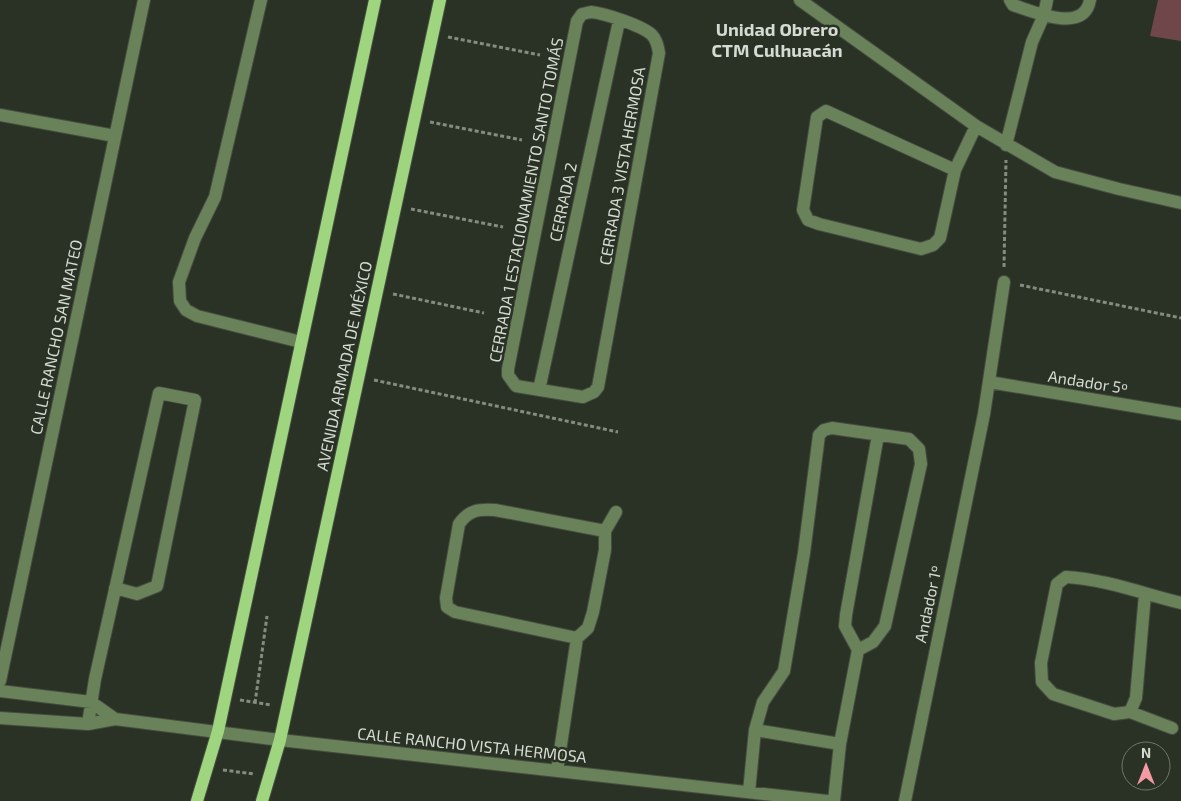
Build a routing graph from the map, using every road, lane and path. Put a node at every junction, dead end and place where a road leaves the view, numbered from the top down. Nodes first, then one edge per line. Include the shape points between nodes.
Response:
1 (144, 0) edge
2 (261, 0) edge
3 (375, 0) edge
4 (440, 0) edge
5 (800, 0) edge
6 (1010, 0) edge
7 (1047, 0) edge
8 (1090, 0) edge
9 (600, 6) edge
10 (1044, 15) junction
11 (577, 21) joint
12 (619, 21) junction
13 (433, 33) junction
14 (540, 55) dead end
15 (0, 115) edge
16 (414, 119) junction
17 (976, 126) junction
18 (115, 136) junction
19 (522, 140) dead end
20 (1006, 145) junction
21 (955, 170) junction
22 (1181, 203) edge
23 (396, 206) junction
24 (503, 227) dead end
25 (1004, 282) junction
26 (378, 290) junction
27 (484, 313) dead end
28 (1181, 318) edge
29 (301, 342) junction
30 (358, 376) junction
31 (989, 382) junction
32 (598, 386) joint
33 (539, 390) junction
34 (1181, 414) edge
35 (618, 432) dead end
36 (878, 435) junction
37 (616, 512) dead end
38 (605, 531) junction
39 (115, 588) junction
40 (1145, 594) junction
41 (1181, 603) edge
42 (267, 616) dead end
43 (577, 638) junction
44 (858, 650) junction
45 (0, 681) edge
46 (0, 691) edge
47 (225, 698) junction
48 (91, 702) junction
49 (255, 703) junction
50 (287, 707) junction
51 (1130, 712) junction
52 (0, 718) edge
53 (115, 719) junction
54 (88, 724) junction
55 (1172, 728) dead end
56 (755, 730) junction
57 (218, 731) junction
58 (280, 740) junction
59 (840, 744) junction
60 (207, 768) junction
61 (557, 771) junction
62 (269, 776) junction
63 (749, 792) junction
64 (197, 801) edge
65 (262, 801) edge
66 (827, 801) edge
67 (834, 801) edge
68 (905, 801) edge

1 - 18 street, CALLE RANCHO SAN MATEO
2 - 29 street via 215,197 179,282 180,301 186,310 197,316
3 - 29 main road
4 - 13 main road, AVENIDA ARMADA DE MÉXICO
5 - 17 street
6 - 10 street via 1013,5
7 - 10 street
8 - 10 street via 1089,8 1074,19
9 - 11 street, CERRADA 3 VISTA HERMOSA via 582,14
9 - 12 street, CERRADA 3 VISTA HERMOSA
10 - 20 street via 1032,42
11 - 33 street, CERRADA 1 ESTACIONAMIENTO SANTO TOMÁS via 508,368 516,386
12 - 32 street, CERRADA 3 VISTA HERMOSA via 653,36 659,53
12 - 33 street, CERRADA 2
13 - 14 path
13 - 16 main road, AVENIDA ARMADA DE MÉXICO
15 - 18 street
16 - 19 path
16 - 23 main road, AVENIDA ARMADA DE MÉXICO
17 - 20 street
17 - 21 street
18 - 45 street, CALLE RANCHO SAN MATEO
20 - 22 street via 1055,172
20 - 25 path
21 - 21 street via 826,111 817,117 803,210 808,220 819,224 921,250 934,245 940,238
23 - 24 path
23 - 26 main road, AVENIDA ARMADA DE MÉXICO
25 - 28 path
25 - 31 street, Andador 1º
26 - 27 path
26 - 30 main road, AVENIDA ARMADA DE MÉXICO
29 - 47 main road
30 - 35 path
30 - 50 main road, AVENIDA ARMADA DE MÉXICO
31 - 34 street, Andador 5º
31 - 68 street, Andador 1º
32 - 33 street, CERRADA 1 ESTACIONAMIENTO SANTO TOMÁS via 594,392 583,396
36 - 44 street via 846,615 846,626
36 - 44 street via 909,439 919,449 920,464 885,626 873,642
36 - 56 street via 832,428 819,435 784,671 764,702
37 - 38 street
38 - 43 street via 605,550 593,612 588,628
38 - 43 street via 477,509 458,524 447,607 455,612
39 - 39 street via 159,393 195,400 157,586 137,594
39 - 48 street
40 - 41 street
40 - 51 street via 1136,698
40 - 51 street via 1079,577 1066,577 1057,584 1041,663 1042,682 1053,694 1114,714
42 - 49 path
43 - 61 street
44 - 59 street
46 - 48 street, CALLE RANCHO VISTA HERMOSA
47 - 49 path
47 - 57 main road
48 - 53 street, CALLE RANCHO VISTA HERMOSA
48 - 54 street
49 - 50 path
50 - 58 main road, AVENIDA ARMADA DE MÉXICO
51 - 55 street
52 - 54 street, CALLE RANCHO VISTA HERMOSA
53 - 54 street, CALLE RANCHO VISTA HERMOSA
53 - 57 street, CALLE RANCHO VISTA HERMOSA
56 - 59 street
56 - 63 street
57 - 58 street, CALLE RANCHO VISTA HERMOSA
57 - 60 main road
58 - 61 street, CALLE RANCHO VISTA HERMOSA
58 - 62 main road, AVENIDA ARMADA DE MÉXICO
59 - 67 street
60 - 62 path
60 - 64 main road
61 - 63 street, CALLE RANCHO VISTA HERMOSA
62 - 65 main road, AVENIDA ARMADA DE MÉXICO
63 - 66 street, CALLE RANCHO VISTA HERMOSA

